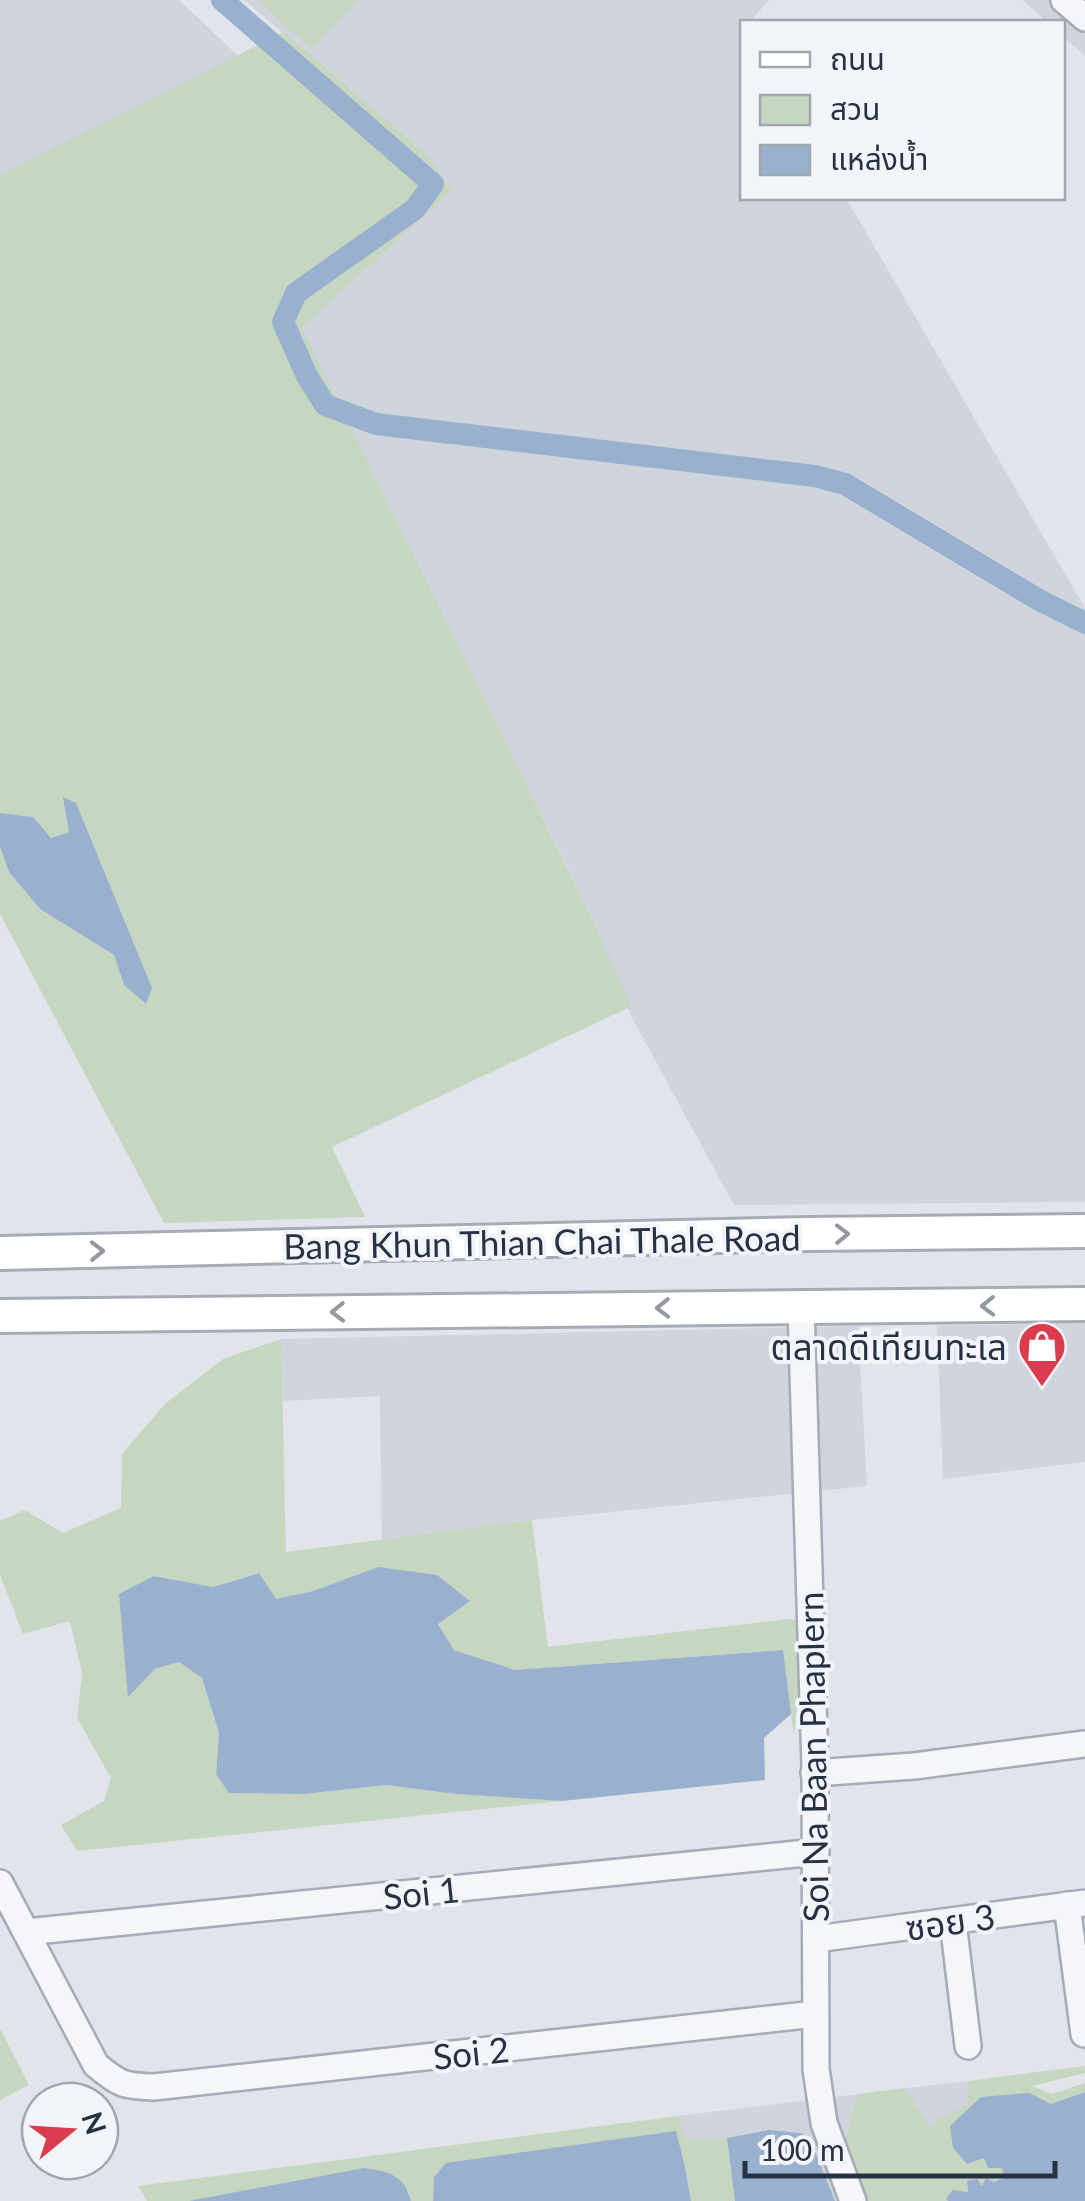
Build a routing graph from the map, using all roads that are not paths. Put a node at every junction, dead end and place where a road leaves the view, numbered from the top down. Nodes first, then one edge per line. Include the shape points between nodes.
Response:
1 (1064, 0) edge
2 (1085, 18) edge
3 (1085, 1232) edge
4 (0, 1253) edge
5 (1085, 1304) edge
6 (801, 1306) junction
7 (0, 1316) edge
8 (1085, 1744) edge
9 (814, 1773) junction
10 (816, 1852) junction
11 (0, 1884) edge
12 (1076, 1904) edge
13 (953, 1922) junction
14 (26, 1932) junction
15 (816, 1939) junction
16 (815, 2014) junction
17 (1084, 2034) edge
18 (968, 2046) dead end
19 (853, 2201) edge

1 - 2 street
4 -> 3 main road, Bang Khun Thian Chai Thale Road
5 -> 6 main road, Bang Khun Thian Chai Thale Road
6 -> 7 main road, Bang Khun Thian Chai Thale Road
6 - 9 street, Soi Na Baan Phaplern
8 - 9 street
9 - 10 street, Soi Na Baan Phaplern
10 - 14 street, Soi 1
10 - 15 street, Soi Na Baan Phaplern
11 - 14 street
12 - 13 street, ซอย 3
12 - 17 street
13 - 15 street, ซอย 3
13 - 18 street
14 - 16 street, Soi 2 via 96,2065 127,2086
15 - 16 street, Soi Na Baan Phaplern
16 - 19 street, Soi Na Baan Phaplern via 824,2123

